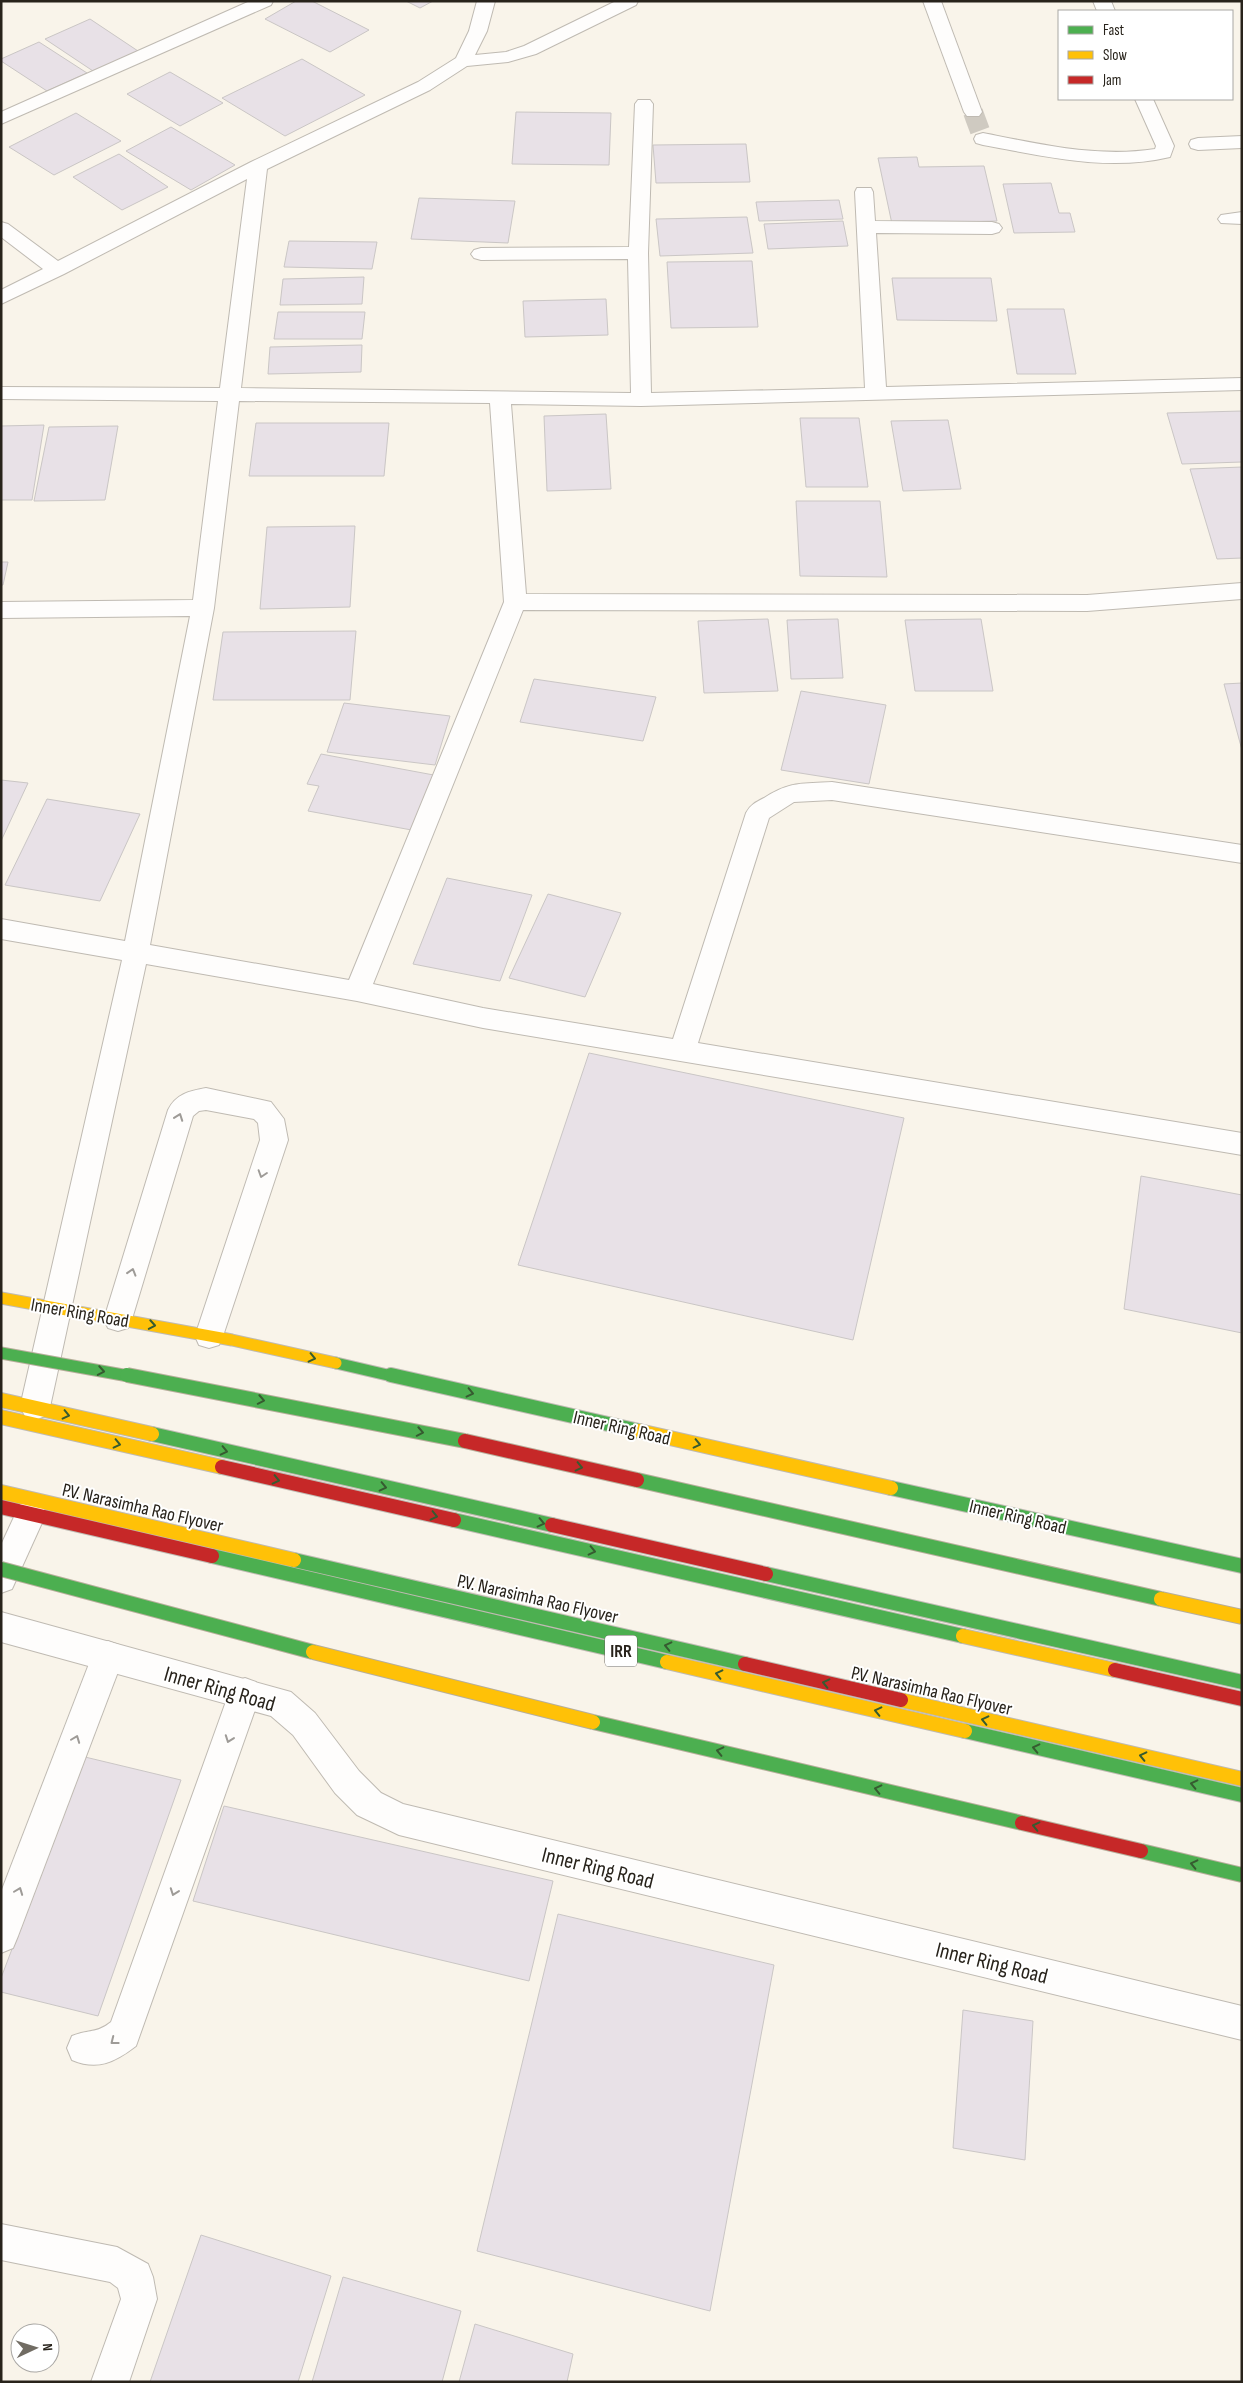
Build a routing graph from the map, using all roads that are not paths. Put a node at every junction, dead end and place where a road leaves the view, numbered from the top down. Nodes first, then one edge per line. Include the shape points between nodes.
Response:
1 (265, 1) edge
2 (486, 1) edge
3 (630, 1) edge
4 (932, 1) edge
5 (463, 61) junction
6 (1144, 100) edge
7 (644, 104) dead end
8 (974, 112) tunnel mouth
9 (1, 119) edge
10 (983, 139) dead end
11 (1242, 142) edge
12 (1198, 144) dead end
13 (258, 166) junction
14 (864, 192) dead end
15 (866, 227) junction
16 (1, 228) edge
17 (992, 228) dead end
18 (481, 254) dead end
19 (638, 254) junction
20 (57, 270) junction
21 (1, 298) edge
22 (1242, 384) edge
23 (1, 393) edge
24 (228, 394) junction
25 (876, 395) junction
26 (500, 397) junction
27 (641, 400) junction
28 (1242, 591) edge
29 (514, 602) junction
30 (203, 608) junction
31 (1, 610) edge
32 (1242, 854) edge
33 (1, 929) edge
34 (136, 952) junction
35 (357, 990) junction
36 (683, 1050) junction
37 (1242, 1144) edge
38 (1, 1298) edge
39 (58, 1307) junction
40 (118, 1319) junction
41 (209, 1336) junction
42 (1, 1353) edge
43 (1, 1400) edge
44 (35, 1408) junction
45 (1, 1417) edge
46 (1, 1492) edge
47 (1, 1507) edge
48 (31, 1514) junction
49 (1242, 1566) edge
50 (1, 1569) edge
51 (1, 1579) edge
52 (1242, 1617) edge
53 (1, 1627) edge
54 (108, 1656) junction
55 (1242, 1682) edge
56 (245, 1693) junction
57 (1242, 1699) edge
58 (1242, 1779) edge
59 (1242, 1795) edge
60 (1242, 1875) edge
61 (1, 1936) edge
62 (1242, 2023) edge
63 (84, 2048) dead end
64 (1, 2242) edge
65 (110, 2382) edge

1 - 9 street
2 - 5 street via 478,31
3 - 5 street via 530,50 508,57
4 - 8 street
5 - 13 street via 424,86
6 - 10 street via 1165,146 1163,153 1092,158
7 - 19 street
11 - 12 street
13 - 20 street
13 - 24 street
14 - 15 street
15 - 17 street
15 - 25 street
16 - 20 street
18 - 19 street
19 - 27 street
20 - 21 street
22 - 25 street
23 - 24 street
24 - 26 street
24 - 30 street
25 - 27 street
26 - 27 street
26 - 29 street
28 - 29 street via 1087,603
29 - 35 street
30 - 31 street
30 - 34 street
32 - 36 street via 832,791 789,794 758,813
33 - 34 street
34 - 35 street
34 - 39 street
35 - 36 street via 483,1018
36 - 37 street
38 - 39 main road, Inner Ring Road
39 - 40 main road, Inner Ring Road
39 - 44 street
40 -> 41 main road, Inner Ring Road
40 -> 41 street via 181,1110 192,1101 206,1099 262,1110 271,1119 274,1140
41 -> 49 main road, Inner Ring Road
42 -> 52 main road, bridge via 432,1434
43 - 44 main road
44 -> 55 main road
45 -> 57 main road
58 -> 46 main road, P.V. Narasimha Rao Flyover
47 - 48 main road, IRR
48 - 51 street
59 -> 48 main road, IRR
60 -> 50 main road, bridge via 373,1668
53 - 54 street, Inner Ring Road
54 - 56 street, Inner Ring Road
61 -> 54 street
56 - 62 street, Inner Ring Road via 280,1703 304,1724 347,1782 369,1804 399,1819
56 -> 63 street via 124,2034 106,2048
64 - 65 street via 117,2265 135,2277 139,2299

